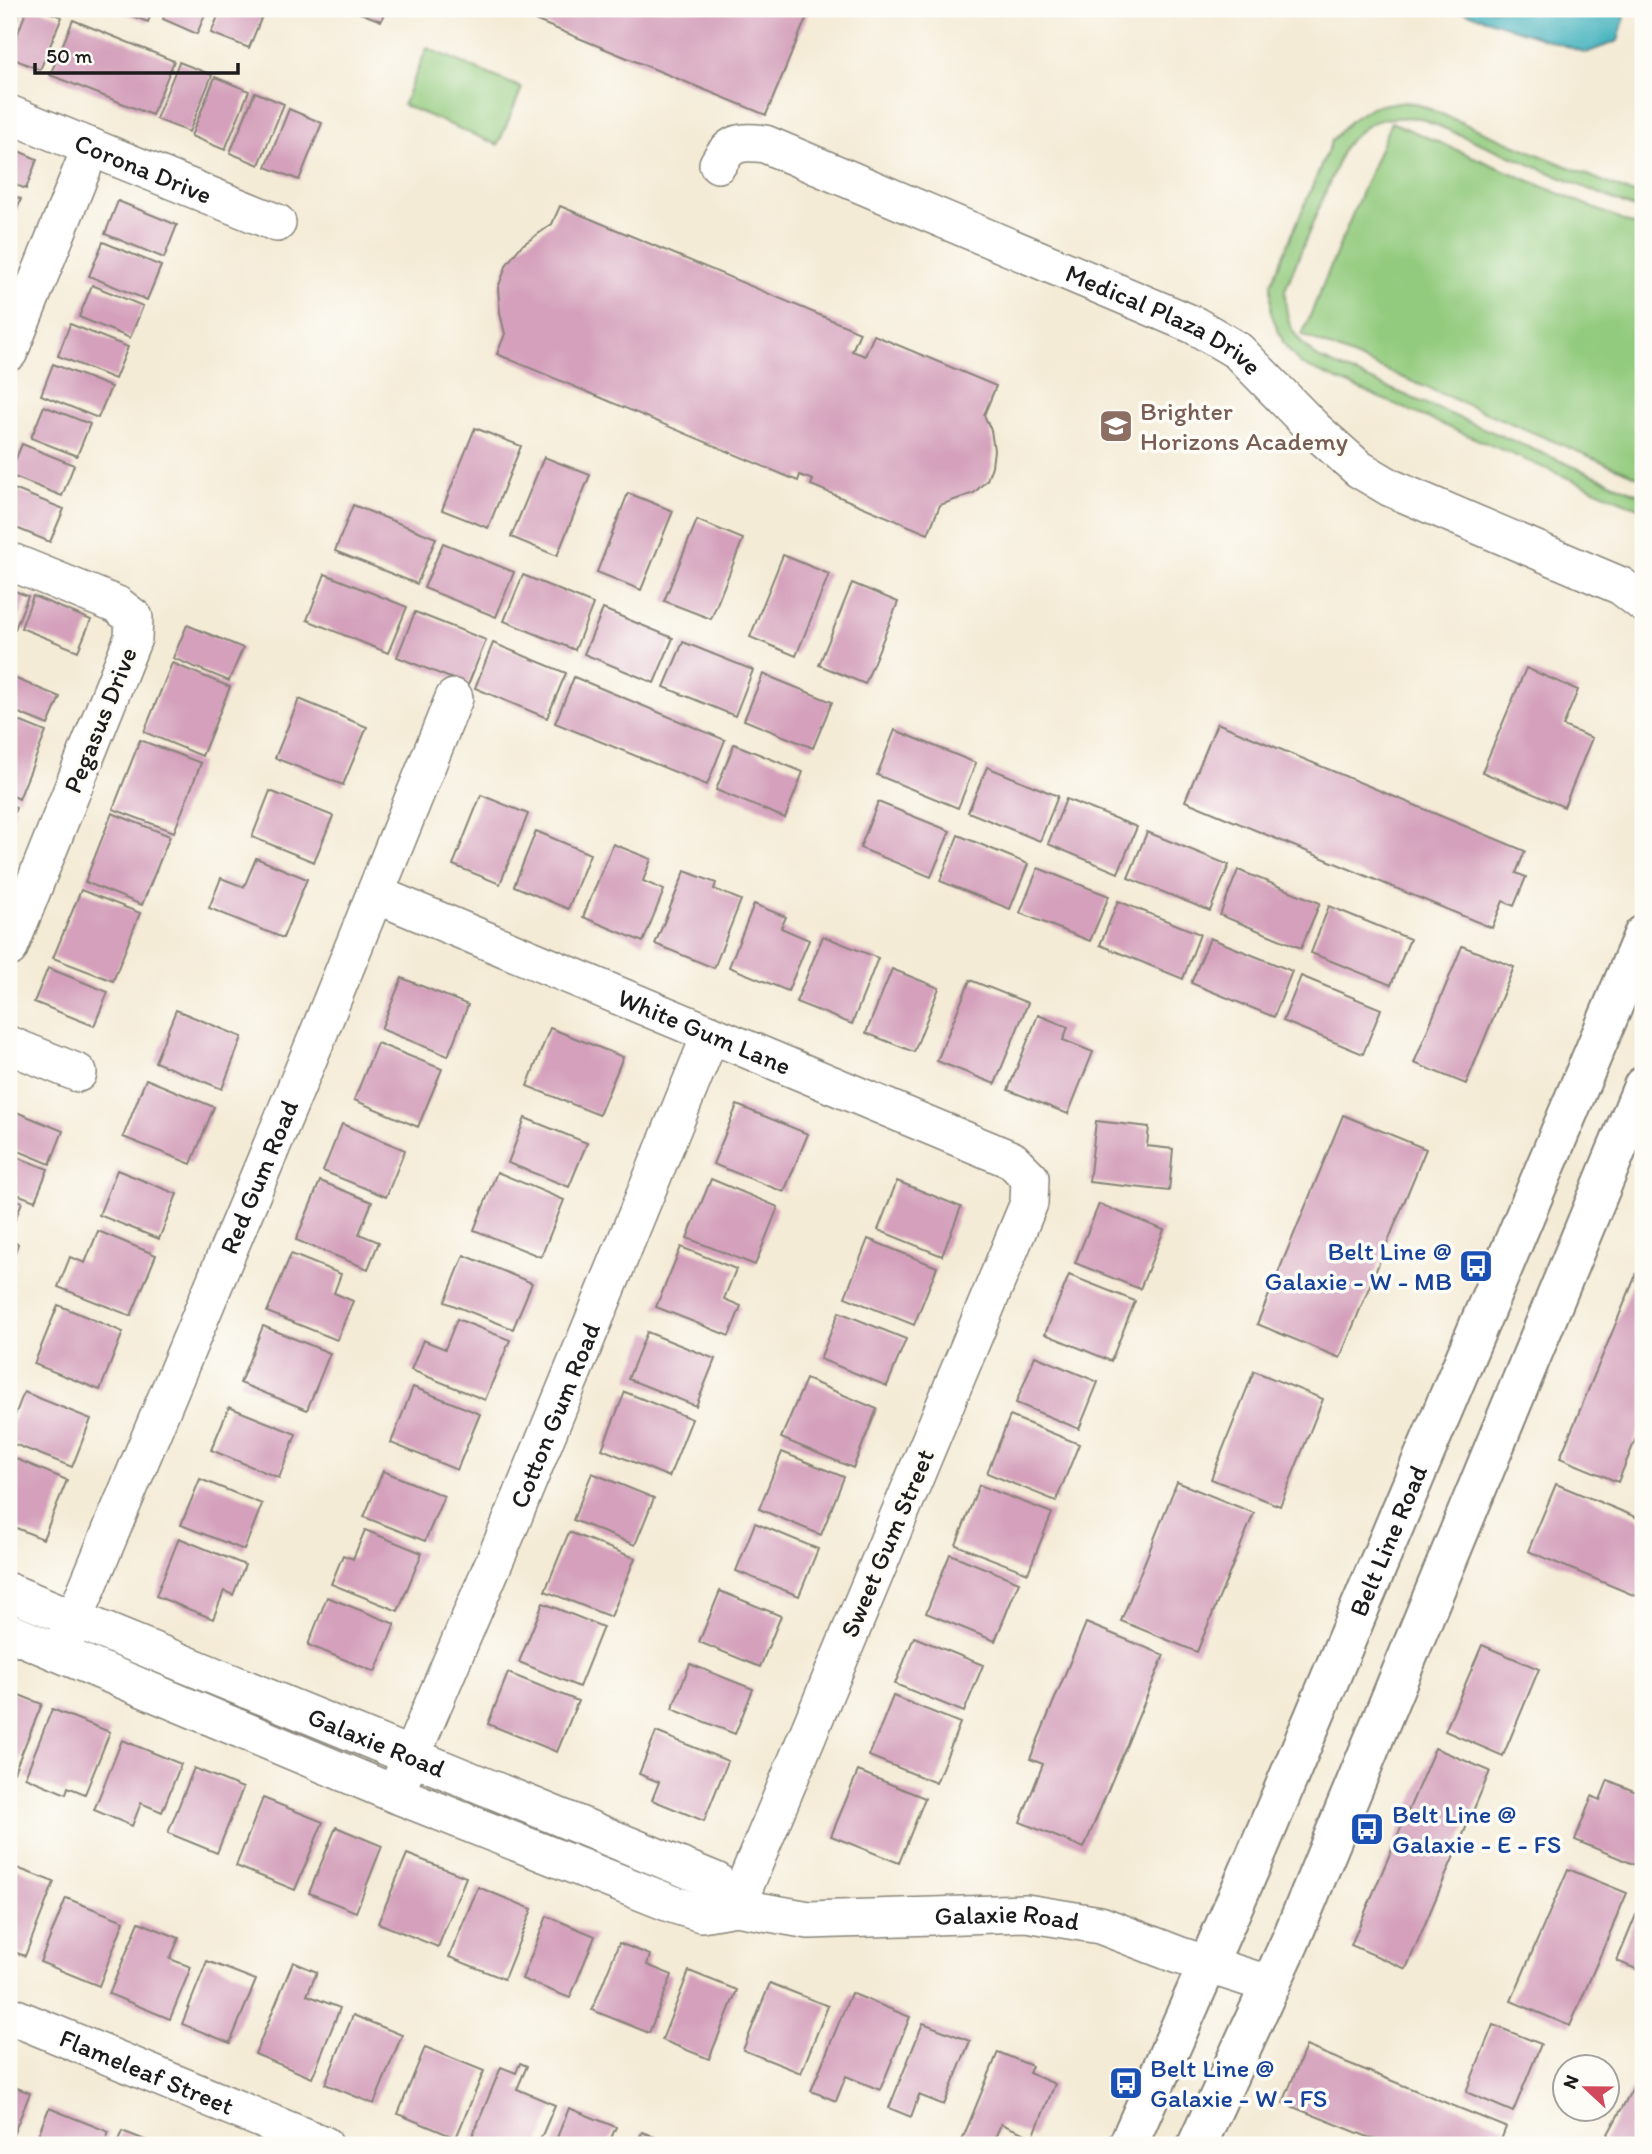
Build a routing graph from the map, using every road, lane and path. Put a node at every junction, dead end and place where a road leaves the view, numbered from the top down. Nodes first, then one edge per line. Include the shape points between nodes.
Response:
1 (9, 114) edge
2 (91, 147) junction
3 (718, 164) dead end
4 (277, 223) dead end
5 (9, 352) edge
6 (9, 561) edge
7 (1636, 592) edge
8 (454, 698) dead end
9 (374, 894) junction
10 (1643, 935) edge
11 (9, 948) edge
12 (711, 1034) junction
13 (9, 1045) edge
14 (78, 1073) dead end
15 (1643, 1086) edge
16 (1563, 1124) junction
17 (1619, 1146) junction
18 (1030, 1178) joint
19 (9, 1592) edge
20 (74, 1619) junction
21 (9, 1632) edge
22 (60, 1653) junction
23 (412, 1758) junction
24 (395, 1794) junction
25 (736, 1907) junction
26 (1209, 1965) junction
27 (1271, 1985) junction
28 (9, 2015) edge
29 (324, 2145) edge
30 (1128, 2145) edge
31 (1197, 2145) edge

1 - 2 street, Corona Drive
2 - 4 street, Corona Drive
2 - 5 street
3 - 7 street, Medical Plaza Drive via 726,149 744,141 765,144 1194,325 1238,351 1359,469 1391,488
6 - 11 street, Pegasus Drive via 117,605 134,618 133,638
8 - 9 street, Red Gum Road
9 - 12 street, White Gum Lane
9 - 20 street, Red Gum Road
10 - 16 main road, Belt Line Road
12 - 18 street, White Gum Lane via 1012,1160
12 - 23 street, Cotton Gum Road
13 - 14 street
15 - 17 main road
16 - 17 main road
16 - 26 main road, Belt Line Road
17 - 27 main road
18 - 25 street, Sweet Gum Street via 1030,1203
19 - 20 street, Galaxie Road
20 - 22 street, Red Gum Road
20 - 23 street, Galaxie Road
21 - 22 street, Galaxie Road
22 - 24 street, Galaxie Road
23 - 24 street, Cotton Gum Road
23 - 25 street, Galaxie Road via 716,1881
24 - 25 street, Galaxie Road via 672,1904 701,1913
25 - 26 street, Galaxie Road via 809,1920 1026,1913 1100,1925
26 - 27 street, Galaxie Road
26 - 30 main road, Belt Line Road
27 - 31 main road
28 - 29 street, Flameleaf Street

